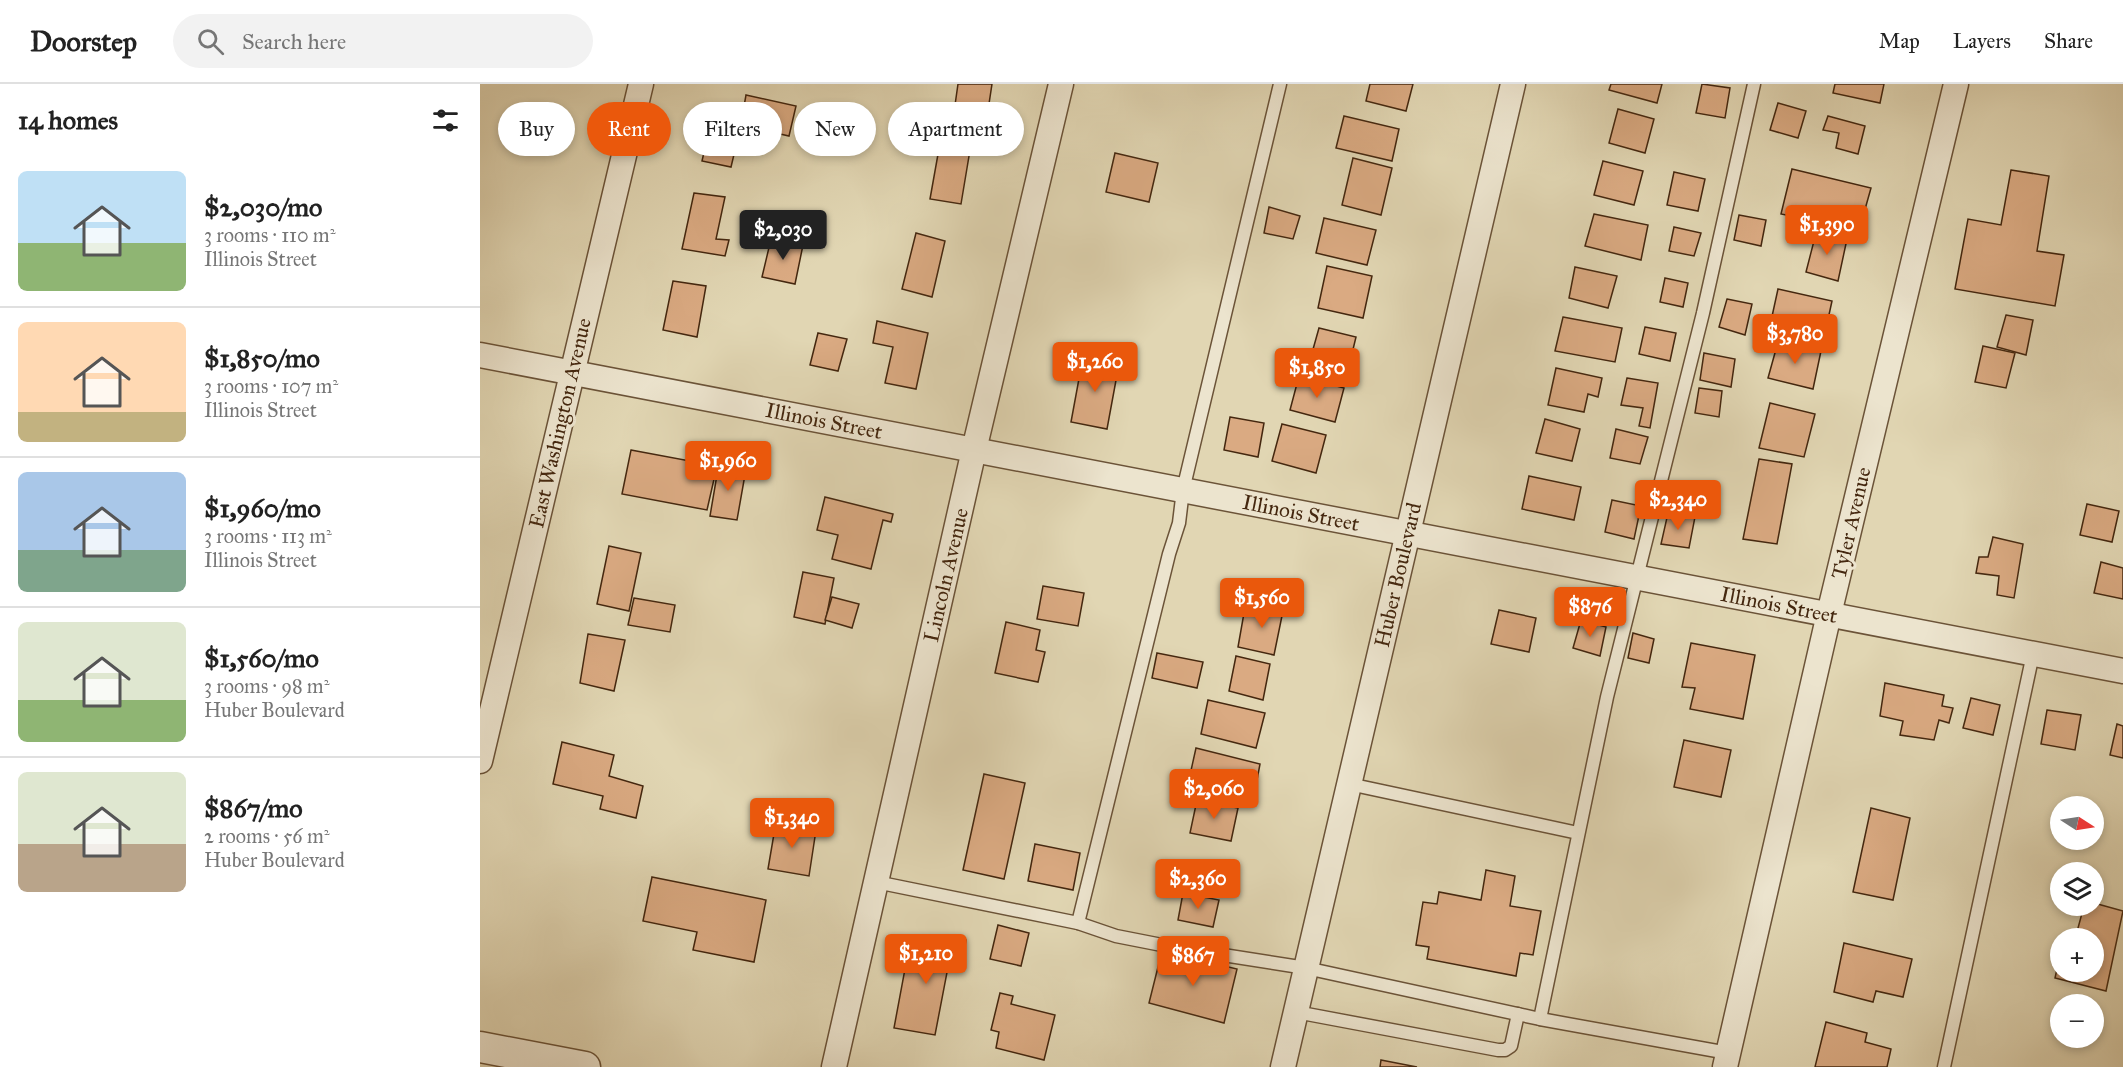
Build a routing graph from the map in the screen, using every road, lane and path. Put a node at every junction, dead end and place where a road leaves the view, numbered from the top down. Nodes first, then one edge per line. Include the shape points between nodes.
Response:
1 (641, 84) edge
2 (1061, 84) edge
3 (1280, 84) edge
4 (1513, 84) edge
5 (1754, 84) edge
6 (1956, 84) edge
7 (480, 355) edge
8 (572, 373) junction
9 (974, 450) junction
10 (1183, 490) junction
11 (1408, 534) junction
12 (1636, 577) junction
13 (1829, 614) junction
14 (2033, 654) junction
15 (2123, 671) edge
16 (480, 761) edge
17 (1349, 784) junction
18 (1578, 833) junction
19 (876, 882) junction
20 (1078, 923) junction
21 (1306, 968) junction
22 (1296, 1012) junction
23 (1518, 1014) junction
24 (1540, 1018) junction
25 (480, 1047) edge
26 (1726, 1060) edge
27 (585, 1067) edge
28 (834, 1067) edge
29 (1283, 1067) edge
30 (1944, 1067) edge

1 - 8 street, East Washington Avenue
2 - 9 street, Lincoln Avenue
3 - 10 lane
4 - 11 street, Huber Boulevard
5 - 12 lane via 1703,313
6 - 13 street, Tyler Avenue
7 - 8 street, Illinois Street
8 - 9 street, Illinois Street
8 - 16 street, East Washington Avenue
9 - 10 street, Illinois Street
9 - 19 street, Lincoln Avenue
10 - 11 street, Illinois Street
10 - 20 lane via 1179,523 1168,554
11 - 12 street, Illinois Street
11 - 17 street, Huber Boulevard
12 - 13 street, Illinois Street
12 - 18 lane
13 - 14 street, Illinois Street
13 - 26 street, Tyler Avenue
14 - 15 street, Illinois Street
14 - 30 lane
17 - 18 lane
17 - 21 street, Huber Boulevard
18 - 24 lane
19 - 20 lane
19 - 28 street, Lincoln Avenue
20 - 21 lane via 1116,936
21 - 22 street, Huber Boulevard
21 - 23 lane
22 - 23 lane via 1498,1050 1511,1046
22 - 29 street, Huber Boulevard
23 - 24 lane
24 - 26 lane
25 - 27 street

